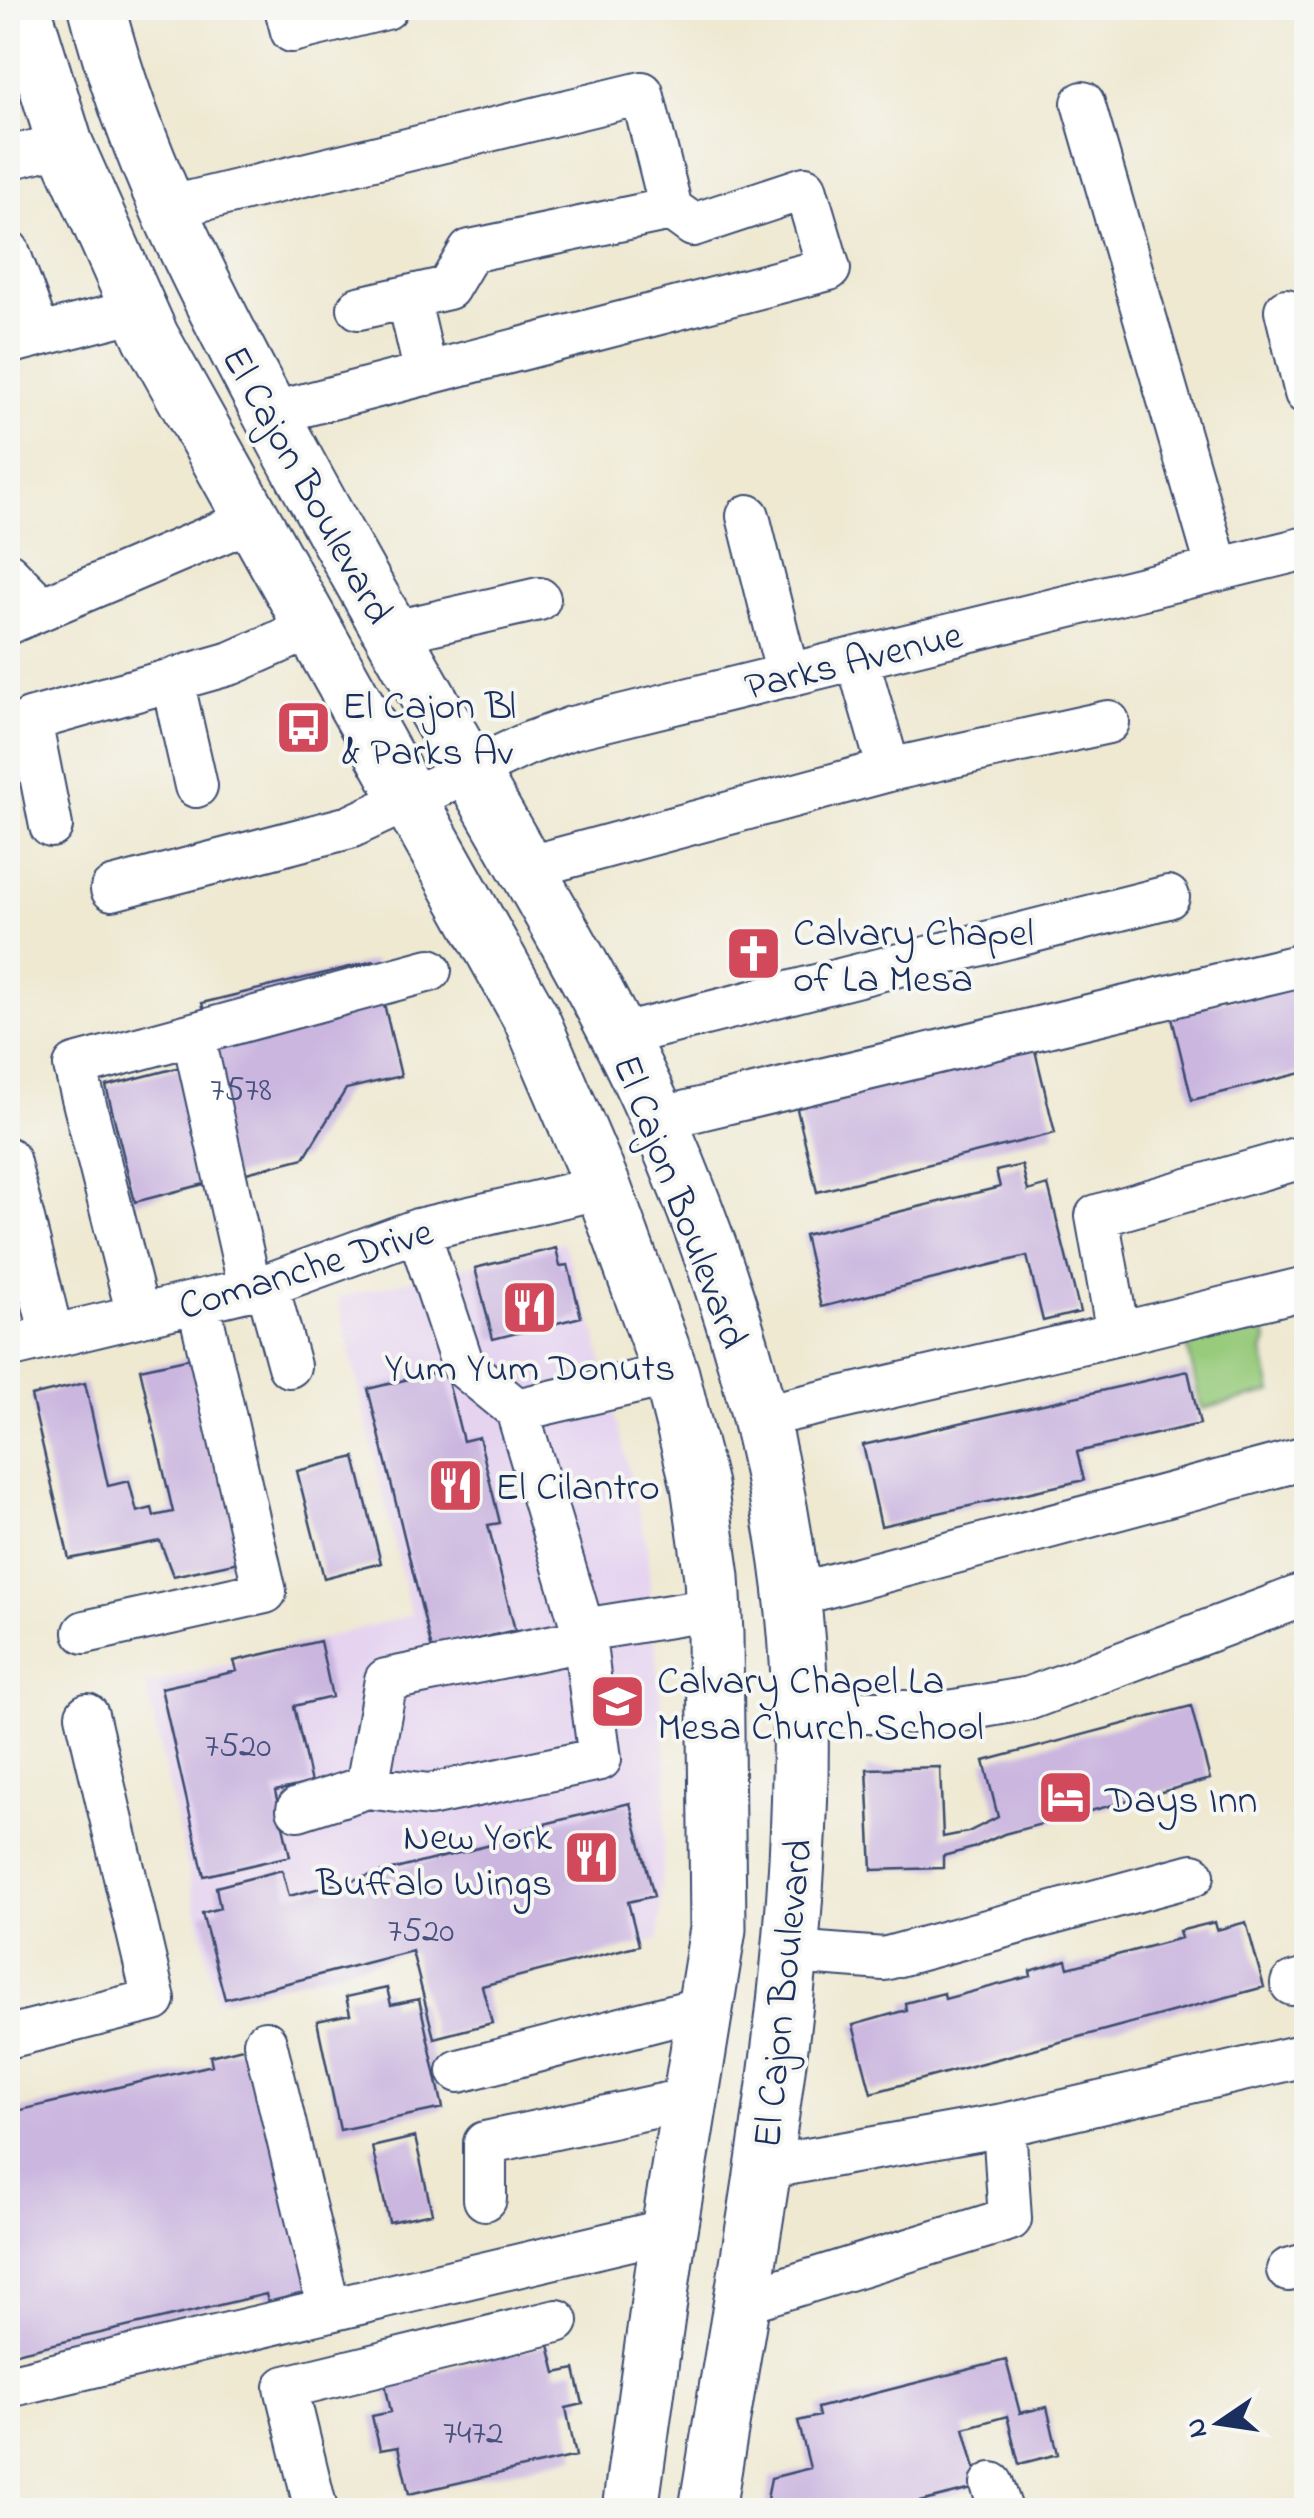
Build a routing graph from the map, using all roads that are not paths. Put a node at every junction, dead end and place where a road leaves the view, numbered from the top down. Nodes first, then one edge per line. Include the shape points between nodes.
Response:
1 (24, 8) edge
2 (97, 8) edge
3 (286, 8) edge
4 (386, 8) edge
5 (1083, 103) dead end
6 (65, 144) junction
7 (8, 158) edge
8 (167, 208) junction
9 (671, 209) junction
10 (8, 251) edge
11 (408, 297) junction
12 (360, 308) dead end
13 (138, 310) junction
14 (1286, 310) dead end
15 (23, 340) edge
16 (426, 374) junction
17 (1306, 394) edge
18 (270, 414) junction
19 (748, 516) dead end
20 (253, 520) junction
21 (1306, 548) edge
22 (1218, 570) junction
23 (8, 574) edge
24 (539, 599) dead end
25 (25, 615) edge
26 (313, 626) junction
27 (390, 633) junction
28 (857, 658) junction
29 (788, 676) junction
30 (172, 680) junction
31 (1108, 722) dead end
32 (470, 770) junction
33 (889, 770) junction
34 (196, 786) dead end
35 (411, 801) junction
36 (51, 826) dead end
37 (526, 868) junction
38 (112, 889) dead end
39 (1168, 897) dead end
40 (1306, 964) edge
41 (430, 970) dead end
42 (192, 1034) junction
43 (618, 1036) junction
44 (658, 1119) junction
45 (1306, 1156) edge
46 (8, 1159) edge
47 (603, 1187) junction
48 (418, 1230) junction
49 (259, 1287) junction
50 (1306, 1288) edge
51 (198, 1302) junction
52 (138, 1315) junction
53 (1118, 1334) junction
54 (52, 1336) junction
55 (8, 1347) edge
56 (290, 1366) dead end
57 (672, 1374) junction
58 (517, 1410) junction
59 (759, 1417) junction
60 (1306, 1458) edge
61 (1306, 1594) edge
62 (791, 1596) junction
63 (714, 1608) junction
64 (85, 1632) dead end
65 (583, 1635) junction
66 (800, 1712) junction
67 (87, 1715) dead end
68 (367, 1787) junction
69 (298, 1810) dead end
70 (1194, 1875) dead end
71 (791, 1952) junction
72 (706, 2008) junction
73 (8, 2037) edge
74 (264, 2042) dead end
75 (1306, 2055) edge
76 (459, 2071) dead end
77 (690, 2099) junction
78 (1004, 2125) junction
79 (763, 2168) junction
80 (485, 2199) dead end
81 (669, 2230) junction
82 (740, 2302) junction
83 (329, 2310) junction
84 (557, 2321) dead end
85 (8, 2386) edge
86 (316, 2510) edge
87 (630, 2510) edge
88 (707, 2510) edge

1 - 6 main road, El Cajon Boulevard
2 - 8 main road, El Cajon Boulevard
3 - 4 street via 292,31
5 - 22 street
6 - 7 street
6 - 13 main road, El Cajon Boulevard
8 - 9 street via 642,93
8 - 18 main road, El Cajon Boulevard
9 - 11 street via 470,251 448,288
9 - 16 street via 693,225 805,188 829,268
10 - 15 street
11 - 12 street
11 - 16 street
13 - 15 street
13 - 20 main road, El Cajon Boulevard
14 - 17 street
16 - 18 street
18 - 27 main road, El Cajon Boulevard
19 - 29 street
20 - 25 street
20 - 26 main road, El Cajon Boulevard
21 - 22 street, Parks Avenue
22 - 28 street, Parks Avenue
23 - 25 street
24 - 27 street
26 - 30 street via 232,663
26 - 35 main road, El Cajon Boulevard
27 - 32 main road, El Cajon Boulevard
28 - 29 street, Parks Avenue
28 - 33 street
29 - 32 street, Parks Avenue via 572,728
30 - 34 street
30 - 36 street via 30,720
31 - 33 street
32 - 35 street, Parks Avenue
32 - 37 main road, El Cajon Boulevard
33 - 37 street
35 - 38 street, Parks Avenue via 350,827
35 - 47 main road, El Cajon Boulevard via 530,1018
37 - 43 main road, El Cajon Boulevard
39 - 43 street
40 - 44 street
41 - 42 street
42 - 49 street
42 - 52 street via 75,1066
43 - 44 main road, El Cajon Boulevard
44 - 59 main road, El Cajon Boulevard via 718,1274
45 - 53 street via 1096,1216
46 - 54 street
47 - 48 street, Comanche Drive
47 - 57 main road, El Cajon Boulevard
48 - 49 street, Comanche Drive
48 - 58 street via 464,1366
49 - 51 street, Comanche Drive
49 - 56 street
50 - 53 street
51 - 52 street, Comanche Drive
51 - 64 street via 265,1592
52 - 54 street, Comanche Drive
53 - 59 street
54 - 55 street, Comanche Drive
57 - 58 street
57 - 63 main road, El Cajon Boulevard via 699,1485
58 - 65 street
59 - 62 main road, El Cajon Boulevard
60 - 62 street
61 - 66 street via 1030,1698 950,1712
62 - 66 main road, El Cajon Boulevard
63 - 65 street
63 - 66 main road via 773,1694
63 - 72 main road, El Cajon Boulevard via 718,1929
65 - 68 street via 386,1680
65 - 68 street via 600,1759 429,1794
66 - 71 main road, El Cajon Boulevard
67 - 73 street via 154,2000
68 - 69 street
70 - 71 street via 884,1959
71 - 79 main road, El Cajon Boulevard
72 - 76 street
72 - 77 main road, El Cajon Boulevard
74 - 83 street
75 - 78 street
77 - 80 street via 485,2142
77 - 81 main road, El Cajon Boulevard
78 - 79 street
78 - 82 street via 1010,2219
79 - 82 main road, El Cajon Boulevard
81 - 83 street
81 - 87 main road, El Cajon Boulevard
82 - 88 main road, El Cajon Boulevard
83 - 85 street
84 - 86 street via 286,2387

